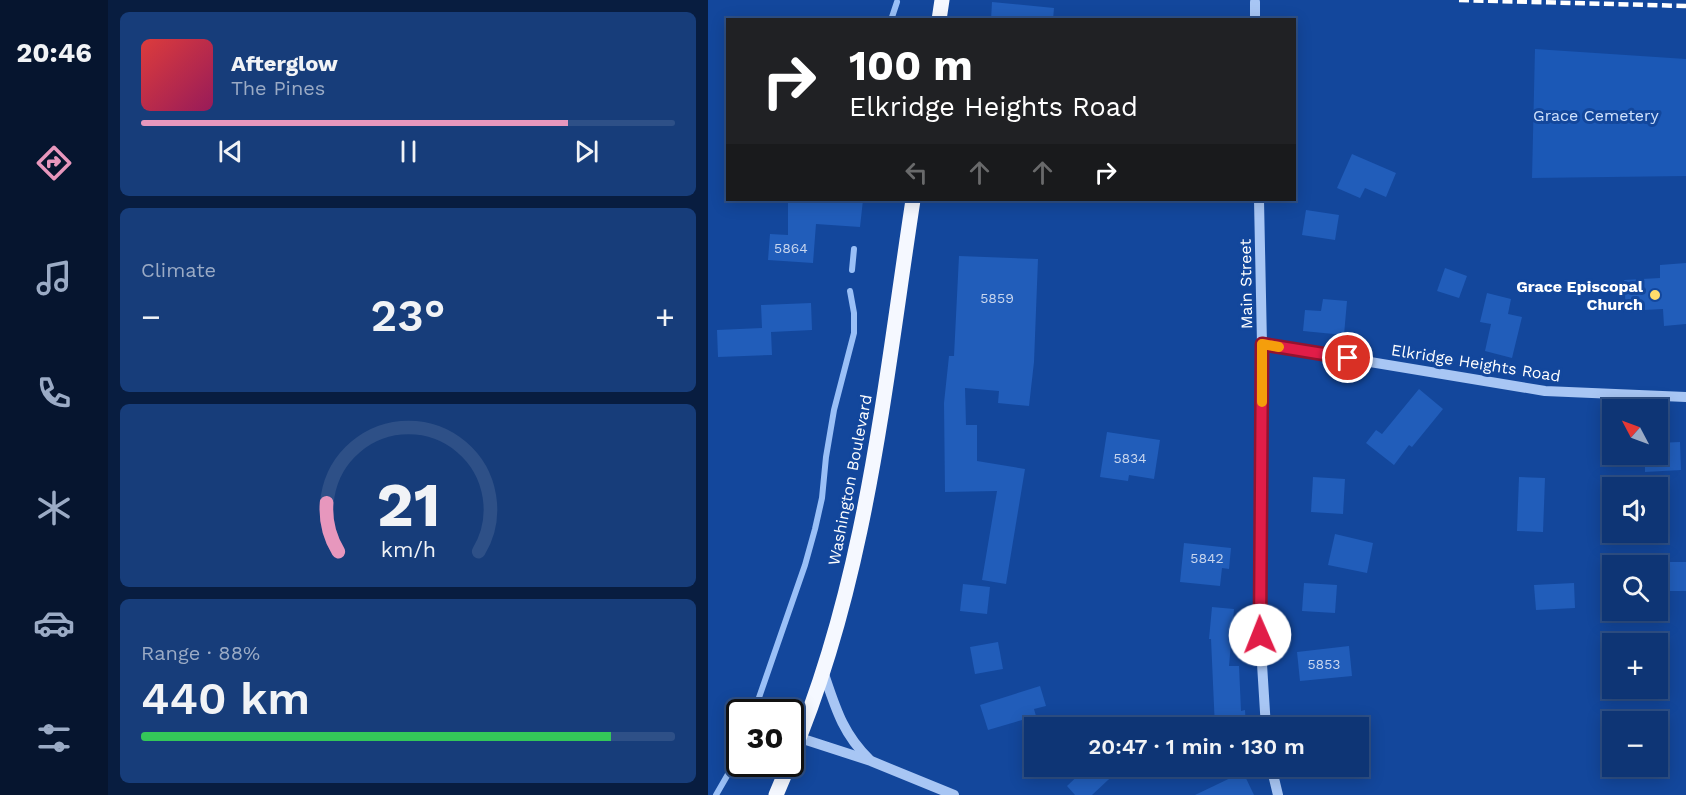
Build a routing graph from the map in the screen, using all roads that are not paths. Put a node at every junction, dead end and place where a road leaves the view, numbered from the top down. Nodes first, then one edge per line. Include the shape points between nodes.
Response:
1 (942, 0) edge
2 (1255, 2) dead end
3 (939, 18) edge
4 (1255, 18) edge
5 (913, 201) edge
6 (1259, 201) edge
7 (1262, 344) junction
8 (1686, 397) edge
9 (823, 671) junction
10 (1265, 717) edge
11 (804, 726) edge
12 (804, 739) edge
13 (871, 761) junction
14 (784, 777) edge
15 (1274, 777) edge
16 (776, 795) edge
17 (954, 795) edge
18 (1278, 795) edge

1 - 3 main road
2 - 4 street
5 - 9 main road, Washington Boulevard via 868,496 849,582
6 - 7 street, Main Street
7 - 8 street, Elkridge Heights Road via 1545,391
7 - 10 street, Main Street via 1259,616
9 - 11 main road, Washington Boulevard
9 - 13 street via 841,723
12 - 13 street
13 - 17 street
14 - 16 main road, Washington Boulevard
15 - 18 street

